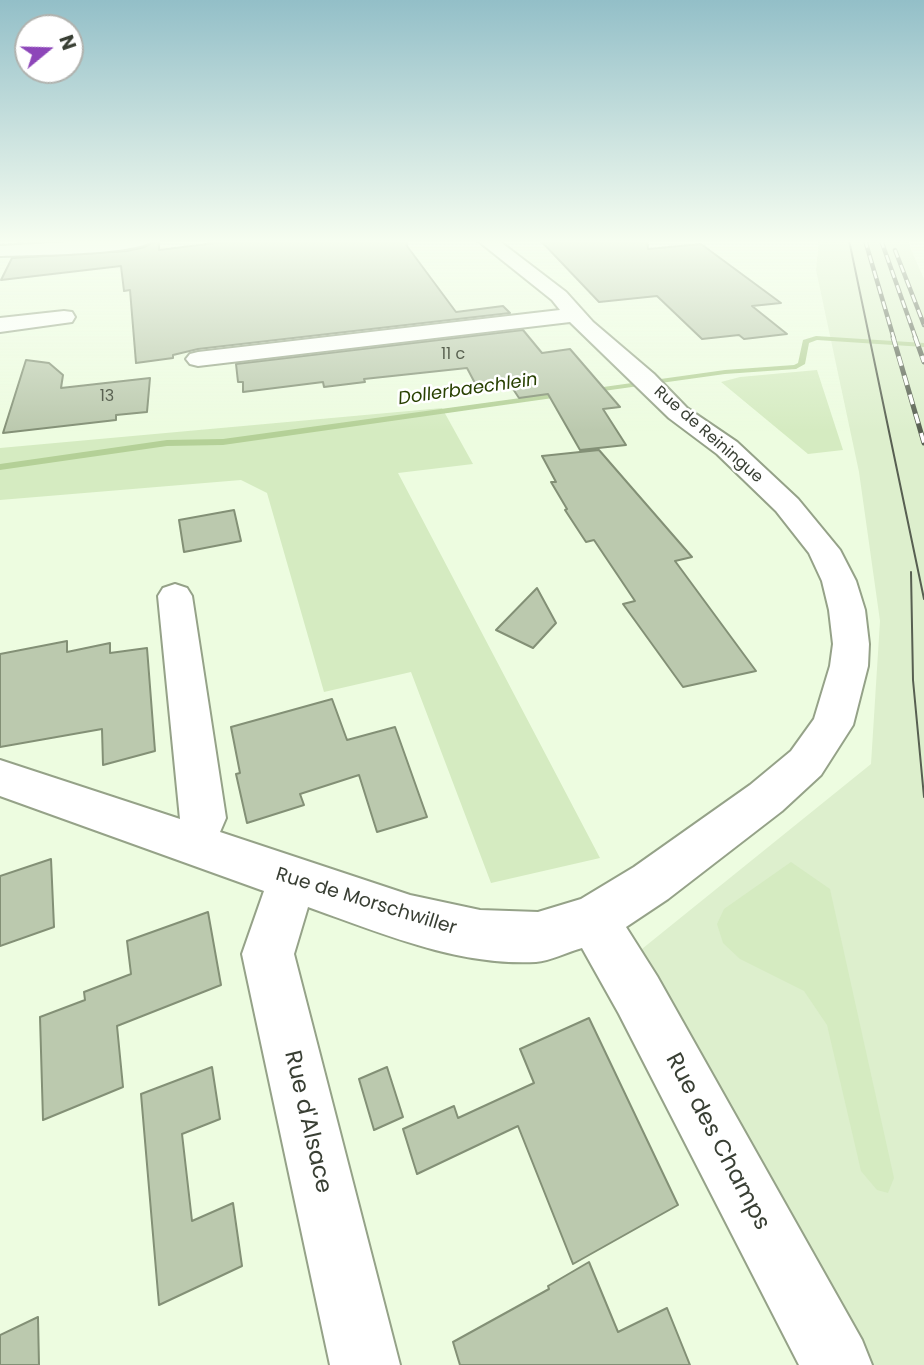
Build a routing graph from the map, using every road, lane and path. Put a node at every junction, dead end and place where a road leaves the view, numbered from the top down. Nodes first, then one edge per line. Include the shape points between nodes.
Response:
1 (564, 304) edge
2 (64, 317) dead end
3 (579, 319) junction
4 (0, 325) edge
5 (285, 358) dead end
6 (198, 359) dead end
7 (843, 594) joint
8 (174, 596) dead end
9 (0, 778) edge
10 (191, 845) junction
11 (292, 880) junction
12 (593, 920) junction
13 (365, 1365) edge
14 (837, 1365) edge

1 - 3 street, Rue de Reiningue
2 - 4 street
3 - 5 street
3 - 6 street
3 - 7 street, Rue de Reiningue via 689,422 727,448 801,520 824,550
7 - 12 street, Rue de Morschwiller via 850,634 849,666 833,725 821,746 766,798 652,883
8 - 10 street via 204,818
9 - 10 street, Rue de Morschwiller
10 - 11 street, Rue de Morschwiller
11 - 12 street, Rue de Morschwiller via 410,919 480,935 538,937
11 - 13 street, Rue d'Alsace via 268,954
12 - 14 street, Rue des Champs

